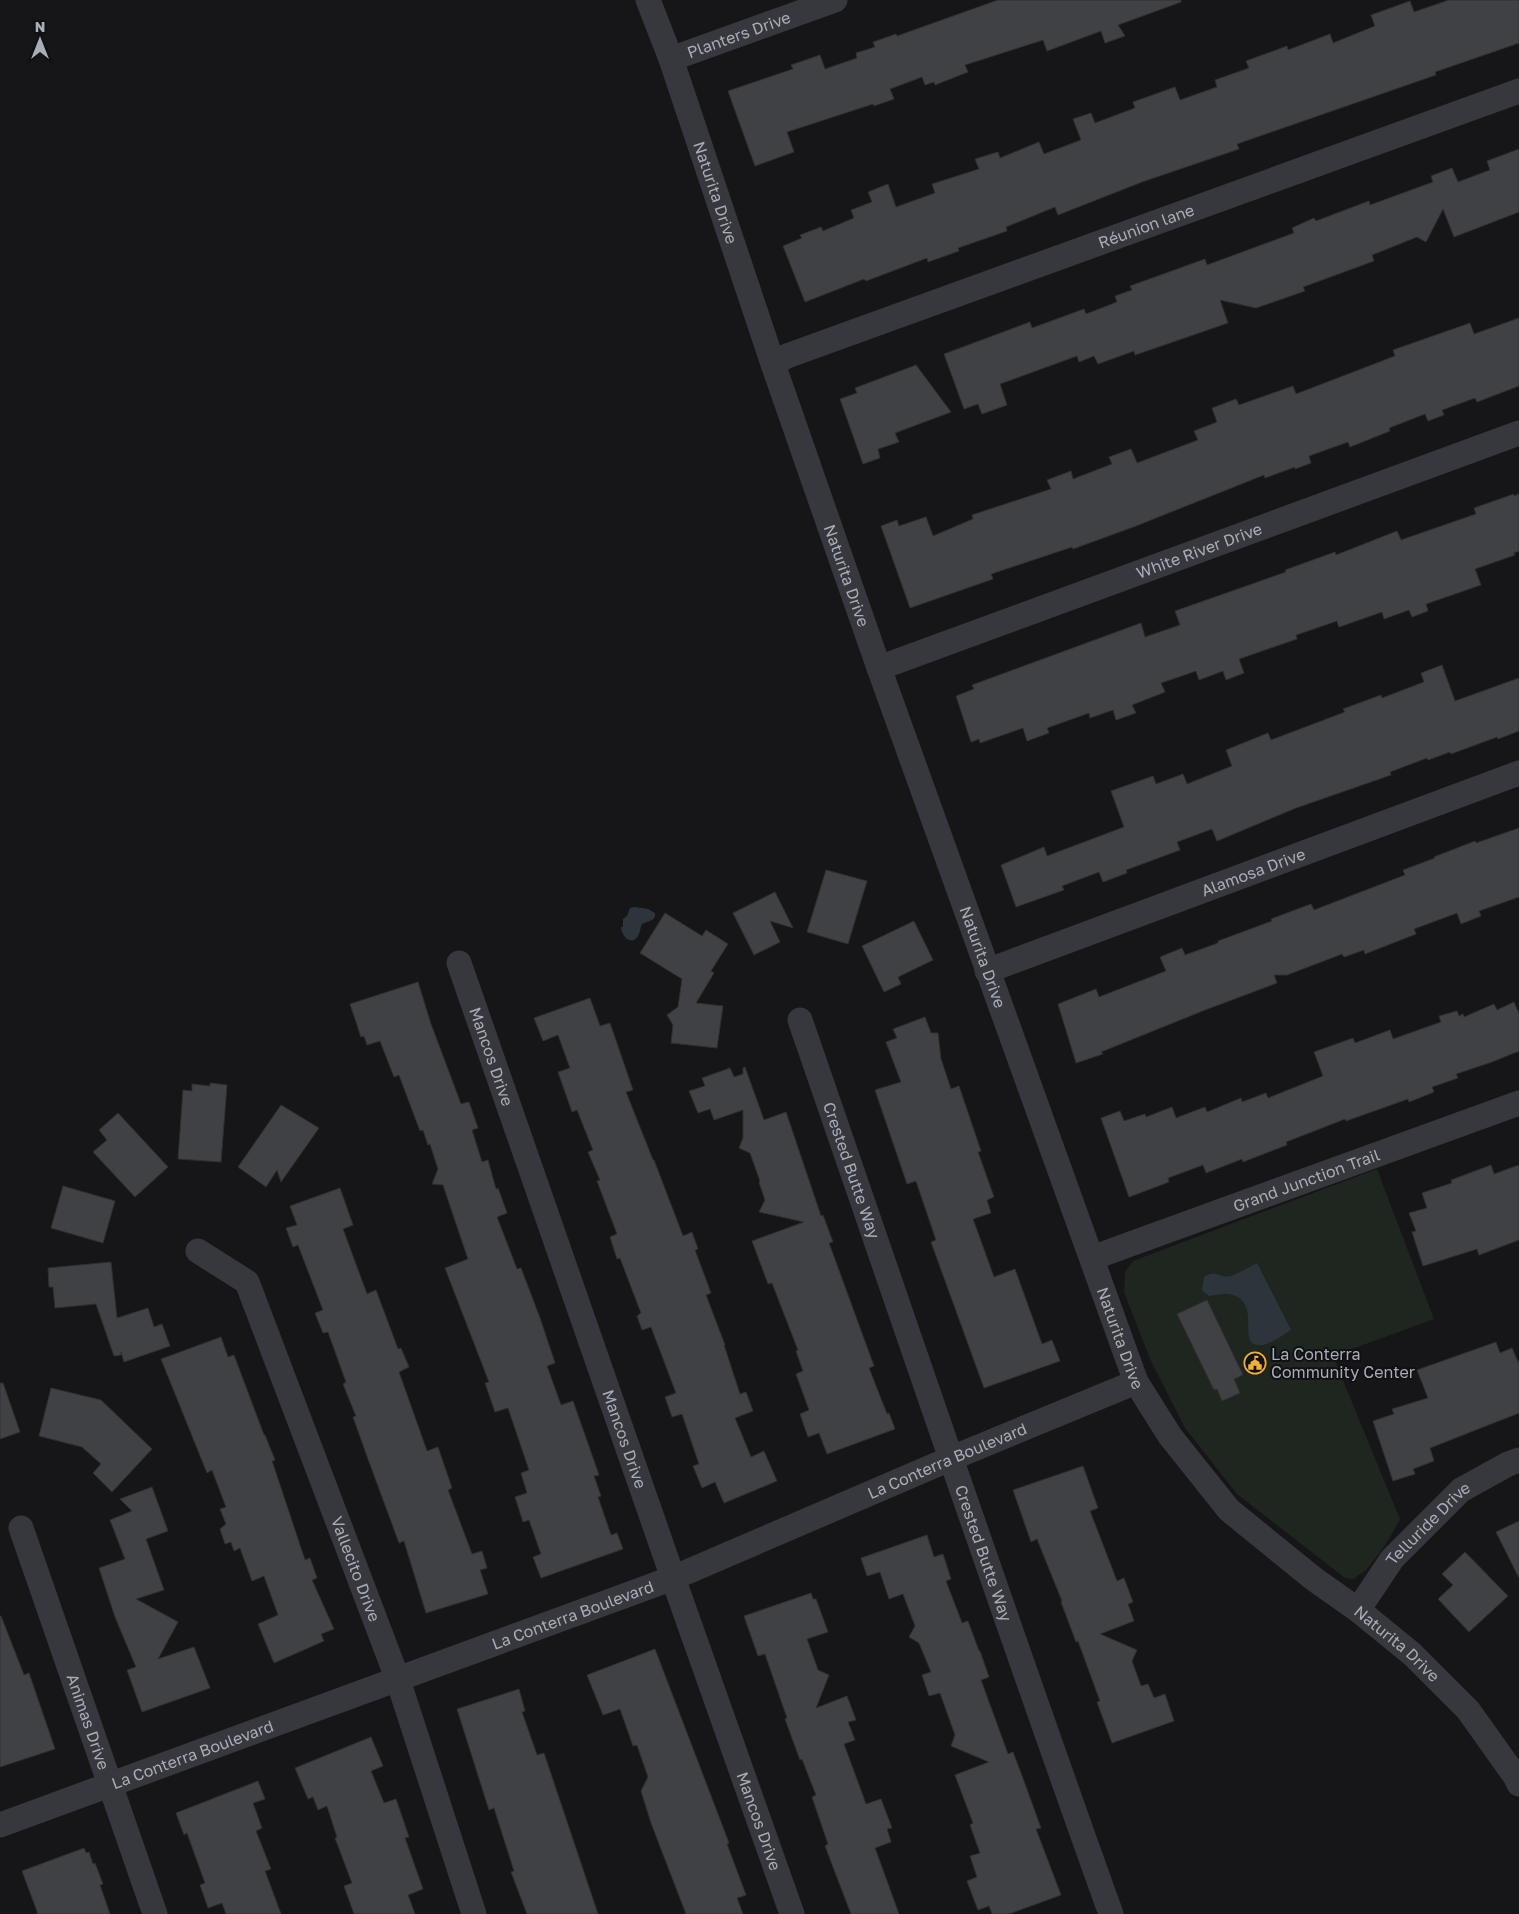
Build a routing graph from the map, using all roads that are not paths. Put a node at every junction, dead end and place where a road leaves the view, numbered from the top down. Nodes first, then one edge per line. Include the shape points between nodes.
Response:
1 (648, 0) edge
2 (835, 0) edge
3 (671, 59) junction
4 (1519, 91) edge
5 (774, 364) junction
6 (1519, 433) edge
7 (879, 668) junction
8 (1519, 772) edge
9 (459, 963) dead end
10 (987, 971) junction
11 (800, 1020) dead end
12 (1519, 1103) edge
13 (198, 1251) dead end
14 (1092, 1258) junction
15 (1136, 1382) junction
16 (952, 1458) junction
17 (1519, 1460) edge
18 (20, 1528) dead end
19 (673, 1578) junction
20 (1358, 1610) junction
21 (398, 1680) junction
22 (1518, 1779) edge
23 (110, 1786) junction
24 (0, 1825) edge
25 (155, 1914) edge
26 (474, 1914) edge
27 (792, 1914) edge
28 (1110, 1914) edge

1 - 3 street, Naturita Drive
2 - 3 street, Planters Drive
3 - 5 street, Naturita Drive
4 - 5 street, Réunion lane via 788,356
5 - 7 street, Naturita Drive
6 - 7 street, White River Drive
7 - 10 street, Naturita Drive
8 - 10 street, Alamosa Drive
9 - 19 street, Mancos Drive
10 - 14 street, Naturita Drive
11 - 16 street, Crested Butte Way
12 - 14 street, Grand Junction Trail
13 - 21 street, Vallecito Drive via 248,1282
14 - 15 street, Naturita Drive
15 - 16 street, La Conterra Boulevard
15 - 20 street, Naturita Drive via 1170,1436 1229,1510
16 - 19 street, La Conterra Boulevard
16 - 28 street, Crested Butte Way
17 - 20 street, Telluride Drive via 1461,1490 1392,1559
18 - 23 street, Animas Drive
19 - 21 street, La Conterra Boulevard
19 - 27 street, Mancos Drive
20 - 22 street, Naturita Drive via 1412,1654 1468,1710
21 - 23 street, La Conterra Boulevard
21 - 26 street, Vallecito Drive
23 - 24 street, La Conterra Boulevard
23 - 25 street, Animas Drive

